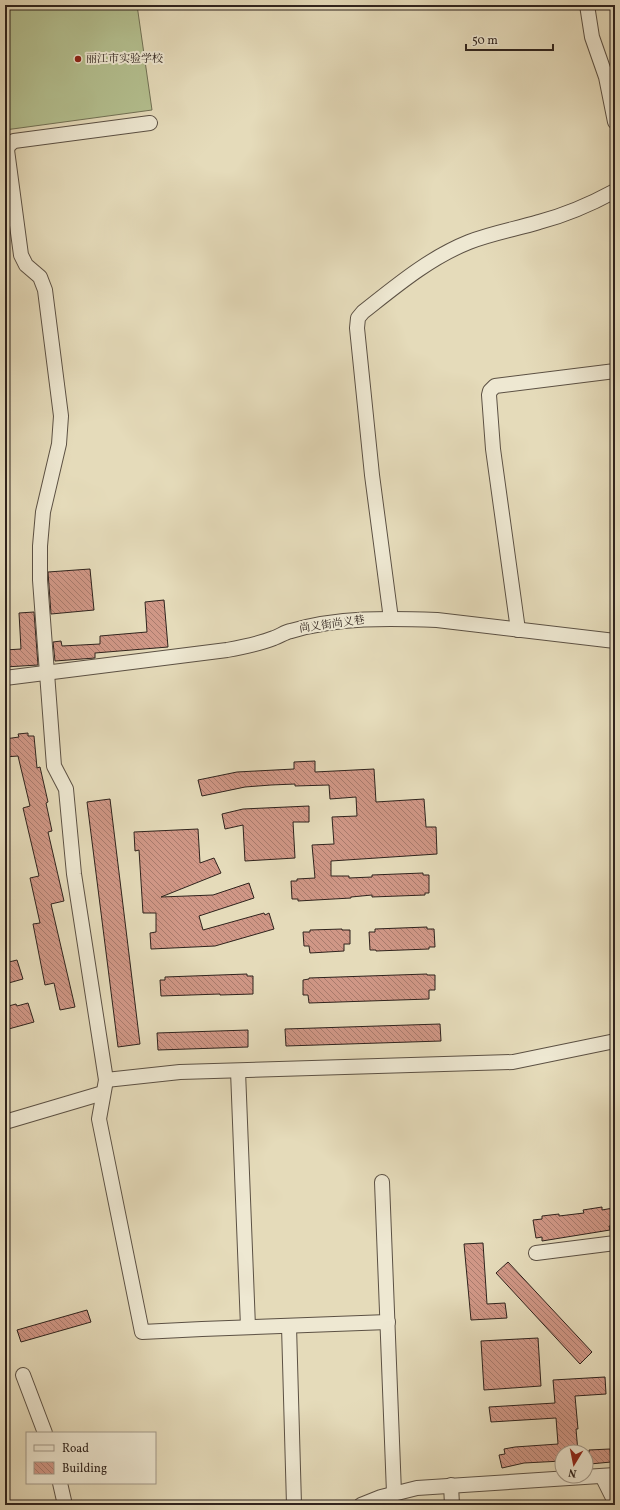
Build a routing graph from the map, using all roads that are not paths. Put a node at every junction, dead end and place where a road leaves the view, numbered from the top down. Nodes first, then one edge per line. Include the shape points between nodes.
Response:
1 (587, 5) edge
2 (615, 122) edge
3 (150, 123) dead end
4 (615, 191) edge
5 (615, 371) edge
6 (391, 619) junction
7 (518, 630) junction
8 (615, 641) edge
9 (46, 673) junction
10 (5, 678) edge
11 (615, 1042) edge
12 (238, 1071) junction
13 (104, 1087) junction
14 (5, 1122) edge
15 (382, 1182) dead end
16 (615, 1243) edge
17 (536, 1253) dead end
18 (388, 1322) junction
19 (288, 1326) junction
20 (248, 1327) junction
21 (23, 1375) dead end
22 (45, 1432) edge
23 (608, 1475) edge
24 (60, 1484) edge
25 (451, 1486) junction
26 (394, 1493) junction
27 (615, 1502) edge
28 (65, 1505) edge
29 (294, 1505) edge
30 (361, 1505) edge
31 (452, 1505) edge

1 - 2 street via 592,37 606,77
3 - 9 street via 14,141 7,150 21,255 26,265 40,277 45,290 61,416 59,444 43,512 40,546
4 - 6 street via 558,216 485,236 453,249 420,268 358,318 356,328 371,467
5 - 7 street via 495,386 490,391 494,449
6 - 7 street, 尚义街尚义巷 via 437,620
6 - 9 street, 尚义街尚义巷 via 313,626 290,631 257,644 227,650
7 - 8 street, 尚义街尚义巷
9 - 10 street, 尚义街尚义巷
9 - 13 street via 54,766 66,789 74,874
11 - 12 street via 513,1062
12 - 13 street via 180,1072
12 - 20 street
13 - 14 street
13 - 20 street via 99,1119 142,1332
15 - 18 street
16 - 17 street
18 - 19 street
18 - 26 street
19 - 20 street
19 - 29 street
21 - 22 street
23 - 25 street
23 - 27 street
24 - 28 street
25 - 26 street via 417,1488
25 - 31 street
26 - 30 street

